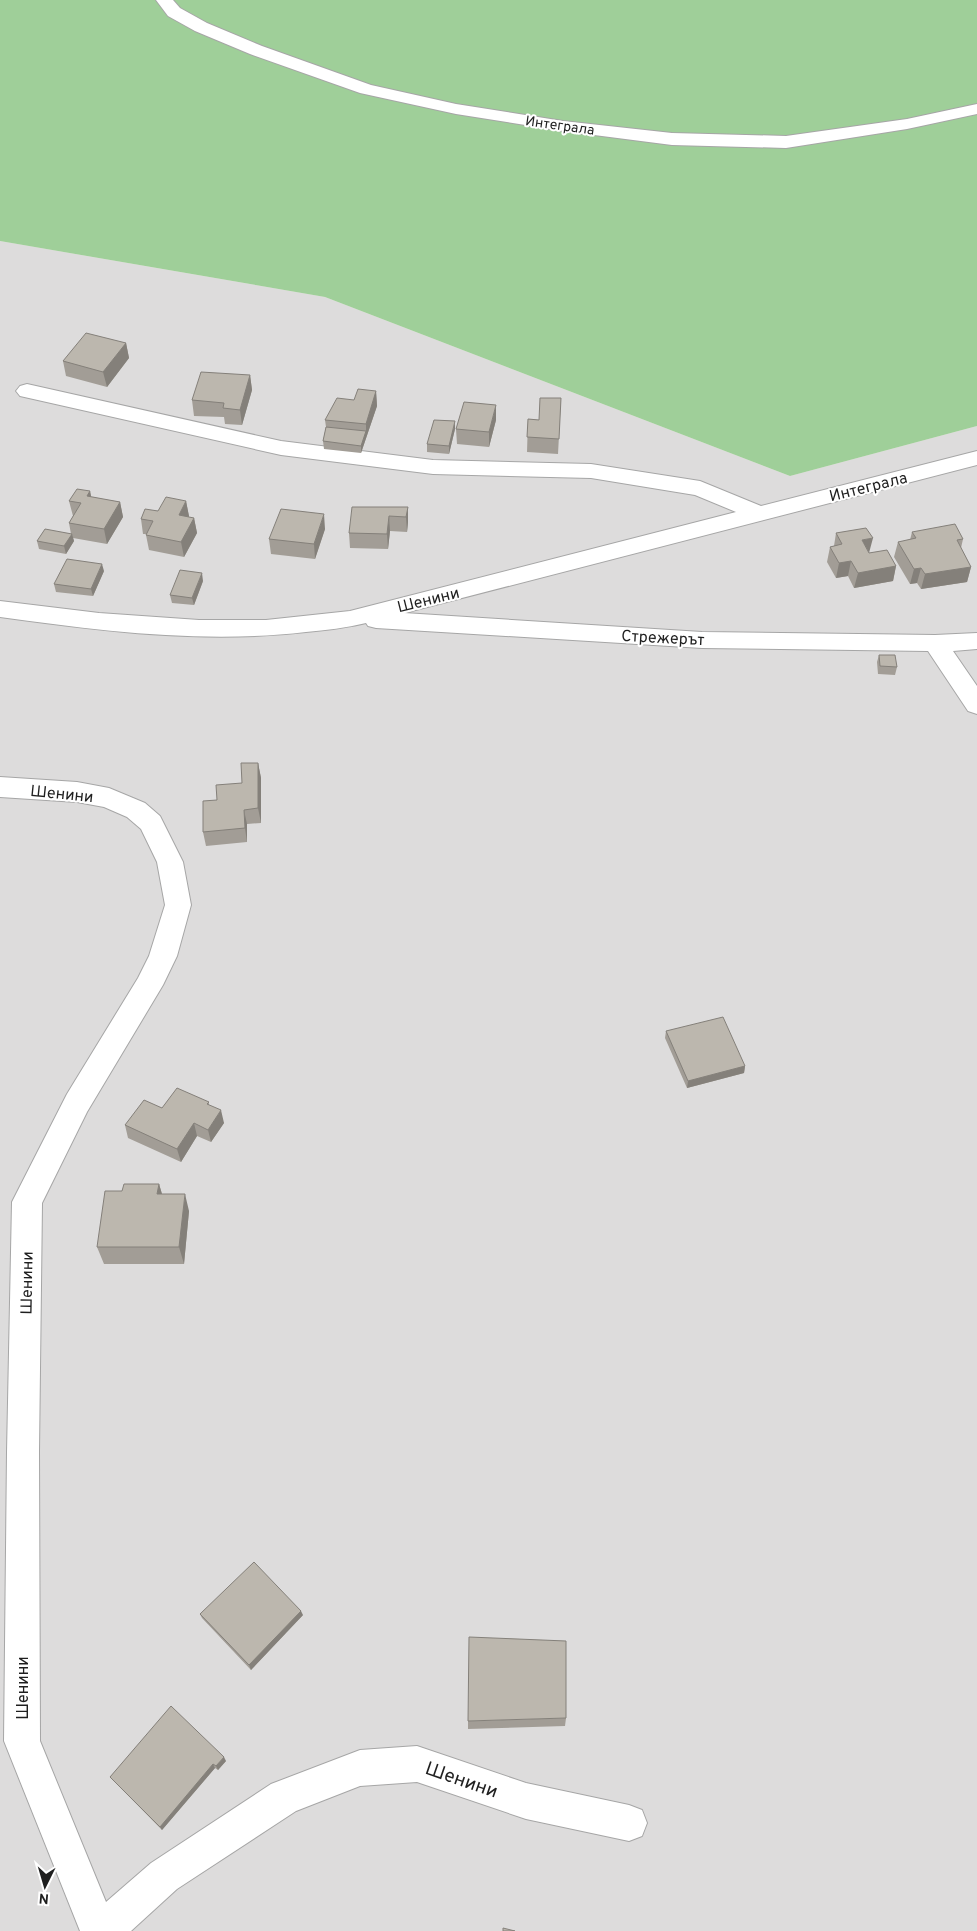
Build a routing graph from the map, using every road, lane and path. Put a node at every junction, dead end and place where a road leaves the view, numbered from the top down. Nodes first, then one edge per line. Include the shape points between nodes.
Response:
1 (164, 0) edge
2 (977, 110) edge
3 (27, 391) dead end
4 (977, 458) edge
5 (759, 514) junction
6 (0, 609) edge
7 (350, 619) junction
8 (977, 641) edge
9 (935, 644) junction
10 (977, 706) edge
11 (0, 787) edge
12 (629, 1823) dead end
13 (100, 1931) edge

1 - 2 street, Интеграла via 174,12 201,28 366,89 456,109 563,126 672,139 786,142
3 - 5 street via 281,448 433,467 591,471 700,488
4 - 5 street, Интеграла
5 - 7 street, Шенини
6 - 7 street, Шенини via 143,625 208,628 267,628
7 - 9 street, Стрежерът via 702,640
8 - 9 street, Стрежерът
9 - 10 street
11 - 13 street, Шенини via 77,792 109,798 136,810 151,824 170,862 178,905 162,956 148,985 77,1102 27,1202 22,1741
12 - 13 street, Шенини via 526,1801 417,1764 360,1768 284,1796 164,1876

